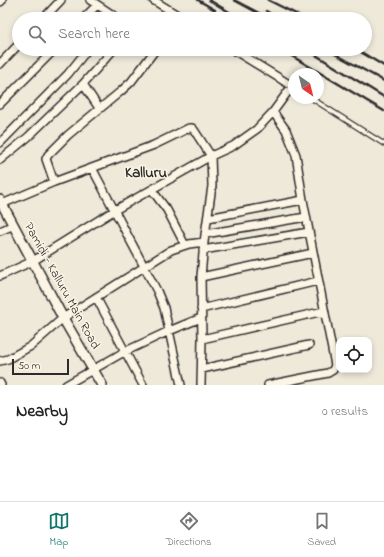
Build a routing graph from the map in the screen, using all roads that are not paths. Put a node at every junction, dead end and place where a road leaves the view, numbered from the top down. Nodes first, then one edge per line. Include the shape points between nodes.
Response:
1 (62, 0) edge
2 (90, 0) edge
3 (153, 0) edge
4 (97, 5) junction
5 (50, 12) edge
6 (90, 12) edge
7 (107, 12) edge
8 (173, 12) edge
9 (12, 51) edge
10 (48, 56) edge
11 (82, 56) edge
12 (108, 56) edge
13 (151, 56) edge
14 (243, 56) edge
15 (0, 64) edge
16 (83, 84) junction
17 (288, 84) edge
18 (288, 93) edge
19 (0, 104) edge
20 (321, 104) edge
21 (99, 108) junction
22 (273, 112) junction
23 (0, 143) edge
24 (384, 144) edge
25 (211, 156) junction
26 (0, 160) edge
27 (92, 168) junction
28 (54, 182) junction
29 (152, 190) junction
30 (303, 200) junction
31 (1, 202) edge
32 (115, 210) junction
33 (306, 216) junction
34 (208, 218) junction
35 (14, 225) junction
36 (0, 231) edge
37 (309, 232) junction
38 (205, 234) junction
39 (204, 242) junction
40 (185, 245) junction
41 (204, 250) junction
42 (313, 253) junction
43 (33, 261) junction
44 (144, 267) junction
45 (0, 276) edge
46 (201, 277) junction
47 (318, 281) junction
48 (96, 297) junction
49 (201, 309) junction
50 (324, 311) junction
51 (63, 318) junction
52 (201, 318) junction
53 (169, 331) junction
54 (202, 339) junction
55 (309, 345) dead end
56 (124, 352) junction
57 (0, 361) edge
58 (202, 369) junction
59 (93, 370) junction
60 (66, 385) edge
61 (102, 385) edge
62 (143, 385) edge
63 (181, 385) edge
64 (201, 385) edge
65 (268, 385) edge

1 - 5 street
2 - 4 street
3 - 8 street
4 - 6 street
4 - 7 street
9 - 15 street
10 - 19 street
11 - 23 street
12 - 16 street
13 - 21 street via 131,82
14 - 17 street
16 - 21 street
16 - 26 street
18 - 22 street
20 - 24 lane
21 - 28 street via 48,155 47,164
22 - 25 street via 257,129 233,146
22 - 30 street via 286,130 296,155
25 - 27 street via 194,130 189,128 154,145
25 - 29 street
25 - 34 street via 212,186
27 - 28 street
27 - 32 street
28 - 31 street
29 - 32 street
29 - 40 street via 167,210
30 - 33 street
30 - 34 street
31 - 35 main road, Pamidi - Kalluru Main Road
32 - 43 street
32 - 44 street
33 - 37 street
33 - 38 street
34 - 38 street
35 - 36 street
35 - 43 main road, Pamidi - Kalluru Main Road
37 - 41 street
37 - 42 street
38 - 39 street
39 - 40 street
39 - 41 street
40 - 44 street via 171,250
41 - 46 street
42 - 46 street
42 - 47 street
43 - 45 street
43 - 51 main road, Pamidi - Kalluru Main Road
44 - 48 street
44 - 53 street via 164,308
46 - 49 street
47 - 49 street
47 - 50 street
48 - 51 street
48 - 56 street
49 - 52 street
50 - 54 street
50 - 65 street via 335,366 333,370
51 - 57 street via 31,346
51 - 59 main road, Pamidi - Kalluru Main Road
52 - 53 street
52 - 54 street
53 - 56 street
53 - 63 street
54 - 58 street
55 - 58 street
56 - 59 street
56 - 62 street
58 - 64 street
59 - 60 street
59 - 61 main road, Pamidi - Kalluru Main Road

